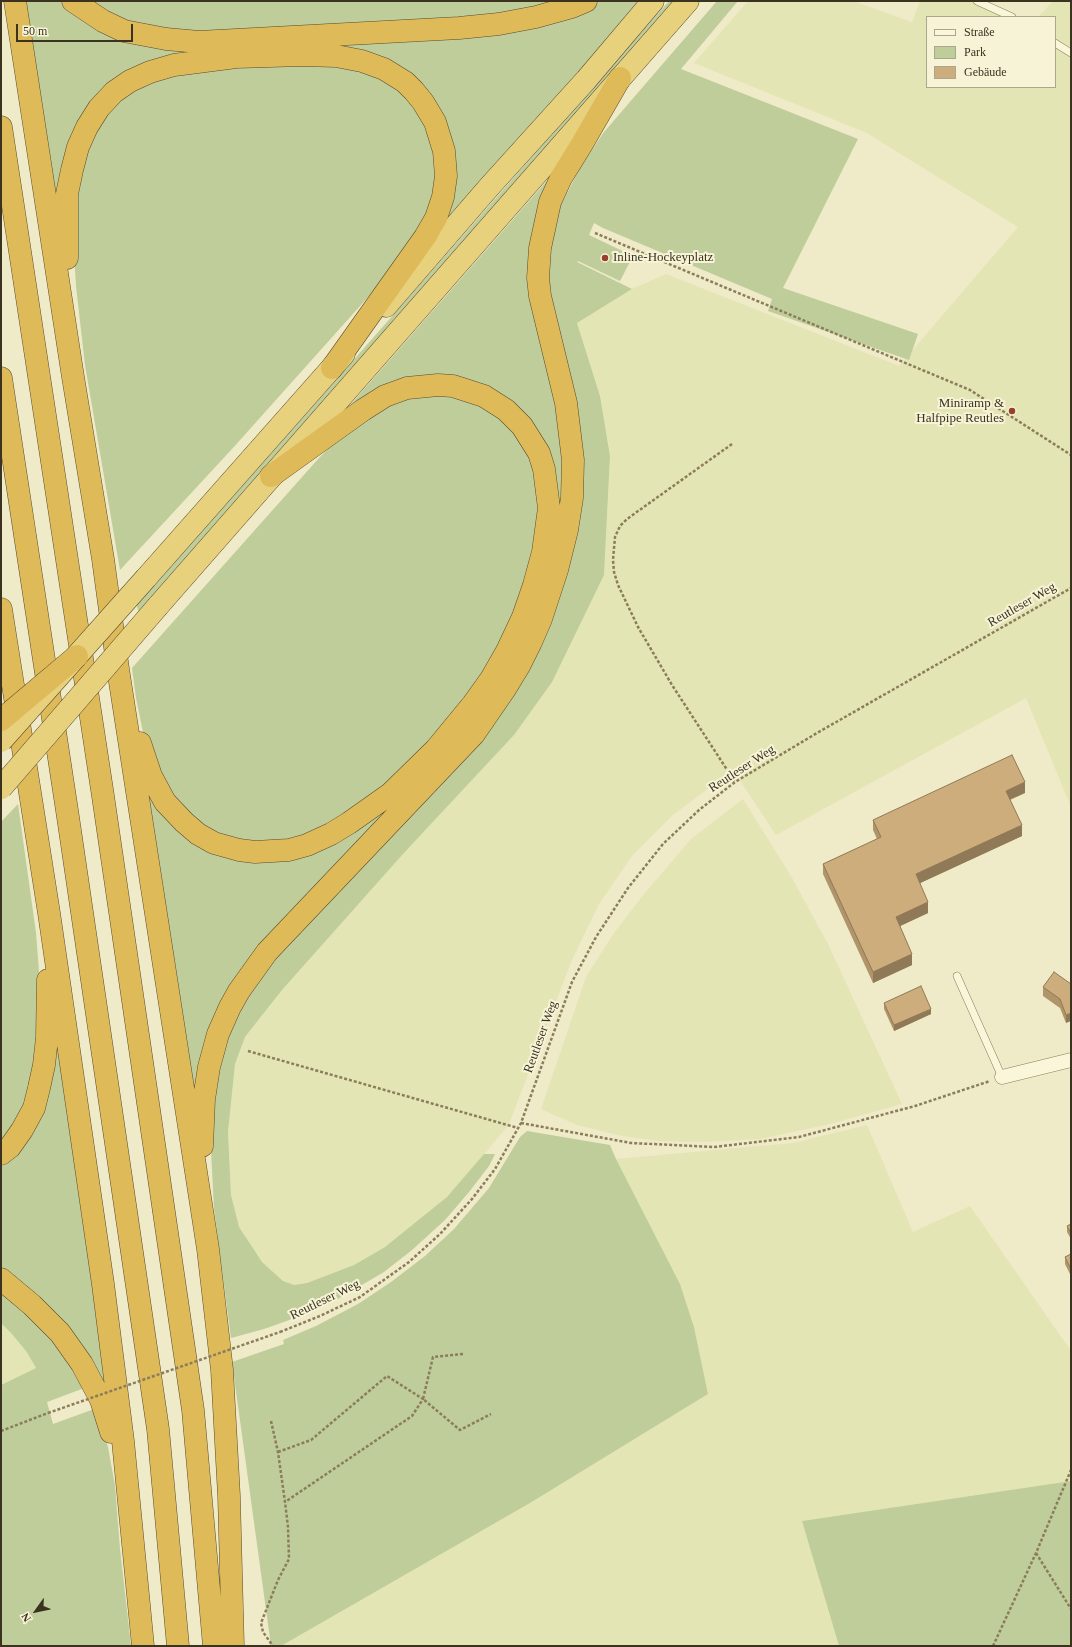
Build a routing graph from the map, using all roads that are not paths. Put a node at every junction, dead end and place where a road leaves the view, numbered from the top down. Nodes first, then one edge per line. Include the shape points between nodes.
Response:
1 (15, 1) edge
2 (73, 1) edge
3 (586, 1) edge
4 (653, 1) edge
5 (688, 1) edge
6 (976, 1) edge
7 (1010, 16) edge
8 (1056, 44) edge
9 (1071, 53) edge
10 (620, 78) junction
11 (1, 127) edge
12 (332, 368) junction
13 (73, 377) junction
14 (1, 378) edge
15 (271, 476) junction
16 (1, 609) edge
17 (77, 656) junction
18 (118, 669) junction
19 (1, 720) edge
20 (1, 741) edge
21 (1, 788) edge
22 (49, 913) junction
23 (957, 976) dead end
24 (1071, 1060) edge
25 (1002, 1077) joint
26 (1, 1154) edge
27 (208, 1249) junction
28 (1, 1279) edge
29 (135, 1567) junction
30 (143, 1646) edge
31 (178, 1646) edge
32 (214, 1646) edge
33 (233, 1646) edge

1 - 13 highway
2 - 3 highway via 124,32 166,40 200,42 499,24 536,17
4 - 12 highway
5 - 10 highway
6 - 7 lane
8 - 9 lane
10 - 15 highway
10 - 27 highway via 558,184 550,202 540,248 540,296 566,403 573,460 569,516 550,595 519,666 474,734 268,952 230,1007 213,1050 204,1099 202,1144
11 - 32 highway via 194,1410
12 - 13 highway via 431,228 444,192 444,152 430,112 405,82 394,75 349,58 288,55 211,59 161,68 122,86 107,99 93,117 75,157 66,207
12 - 17 highway, bridge
13 - 18 highway
14 - 31 highway via 158,1429
15 - 18 highway via 374,403 407,388 438,385 468,390 484,396 514,418 532,440 544,469 549,508 545,538 534,585 522,617 507,651 473,704 436,750 390,794 349,823 307,845 289,850 255,852 214,843 198,834 165,802 146,764
15 - 21 highway, bridge
16 - 22 highway
17 - 19 highway, bridge
17 - 20 highway, bridge
18 - 27 highway
22 - 26 highway via 47,1038 44,1065 34,1108 22,1130
22 - 29 highway via 103,1284 123,1441
23 - 25 lane
24 - 25 street
27 - 33 highway via 222,1370
28 - 29 highway via 60,1333 82,1364 101,1400 109,1425
29 - 30 highway

